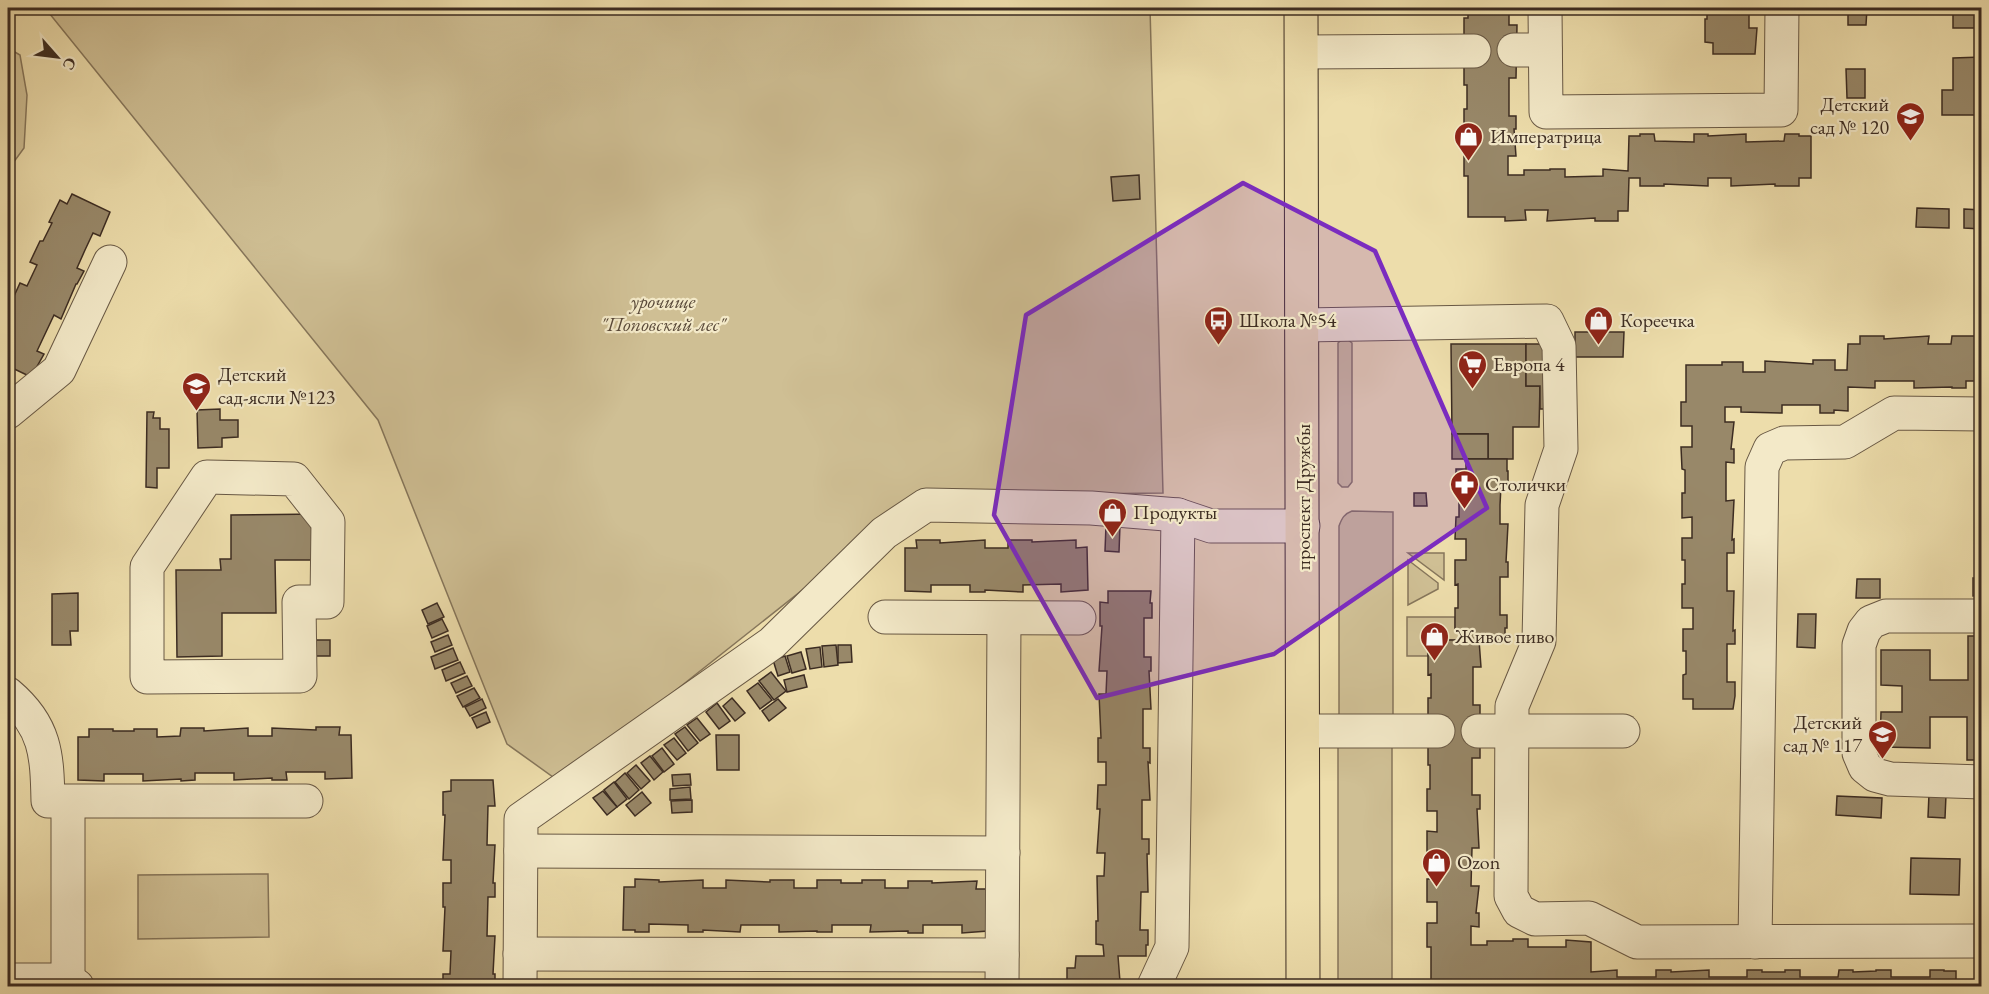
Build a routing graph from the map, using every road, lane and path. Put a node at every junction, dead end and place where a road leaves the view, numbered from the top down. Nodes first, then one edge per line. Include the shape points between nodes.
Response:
1 (1301, 8) edge
2 (1545, 8) edge
3 (1782, 8) edge
4 (1474, 51) dead end
5 (1302, 52) junction
6 (110, 262) dead end
7 (1303, 325) junction
8 (8, 412) edge
9 (1982, 414) edge
10 (1178, 515) junction
11 (328, 522) joint
12 (1303, 526) junction
13 (1982, 616) edge
14 (885, 617) dead end
15 (1004, 618) junction
16 (1079, 618) dead end
17 (8, 694) edge
18 (1303, 731) junction
19 (1438, 731) dead end
20 (1478, 731) dead end
21 (1511, 731) junction
22 (1623, 731) dead end
23 (1982, 782) edge
24 (306, 801) dead end
25 (68, 802) junction
26 (521, 851) junction
27 (1003, 853) junction
28 (1982, 941) edge
29 (1755, 942) junction
30 (520, 954) junction
31 (1002, 971) edge
32 (8, 980) edge
33 (73, 983) edge
34 (520, 987) edge
35 (1154, 987) edge
36 (1303, 987) edge

1 - 5 main road, проспект Дружбы
2 - 3 lane via 1530,50 1546,112 1781,110
4 - 5 lane
5 - 7 main road, проспект Дружбы
6 - 8 lane via 59,370
7 - 12 main road, проспект Дружбы
7 - 21 lane via 1547,321 1559,346 1560,449 1542,505 1539,641 1512,706
9 - 29 lane via 1894,413 1845,442 1784,443 1770,449 1762,467
10 - 12 lane via 1211,526
10 - 26 lane via 1091,508 926,505 884,533 772,643 521,819
10 - 35 lane via 1172,947
11 - 11 lane via 327,602 299,602 300,676 147,677 147,567 207,477 294,479
12 - 18 main road, проспект Дружбы
13 - 23 lane via 1886,616 1871,622 1859,645 1859,753 1875,775 1890,779
14 - 15 lane
15 - 16 lane
15 - 27 lane
17 - 25 lane via 22,706 40,735 47,761 48,801
18 - 19 lane
18 - 36 main road, проспект Дружбы
20 - 21 lane
21 - 22 lane
21 - 29 lane via 1511,896 1520,911 1535,919 1588,918 1637,942
24 - 25 lane
25 - 33 lane
26 - 27 lane
26 - 30 lane
27 - 31 lane
28 - 29 lane
30 - 31 lane
30 - 34 lane
32 - 33 lane

